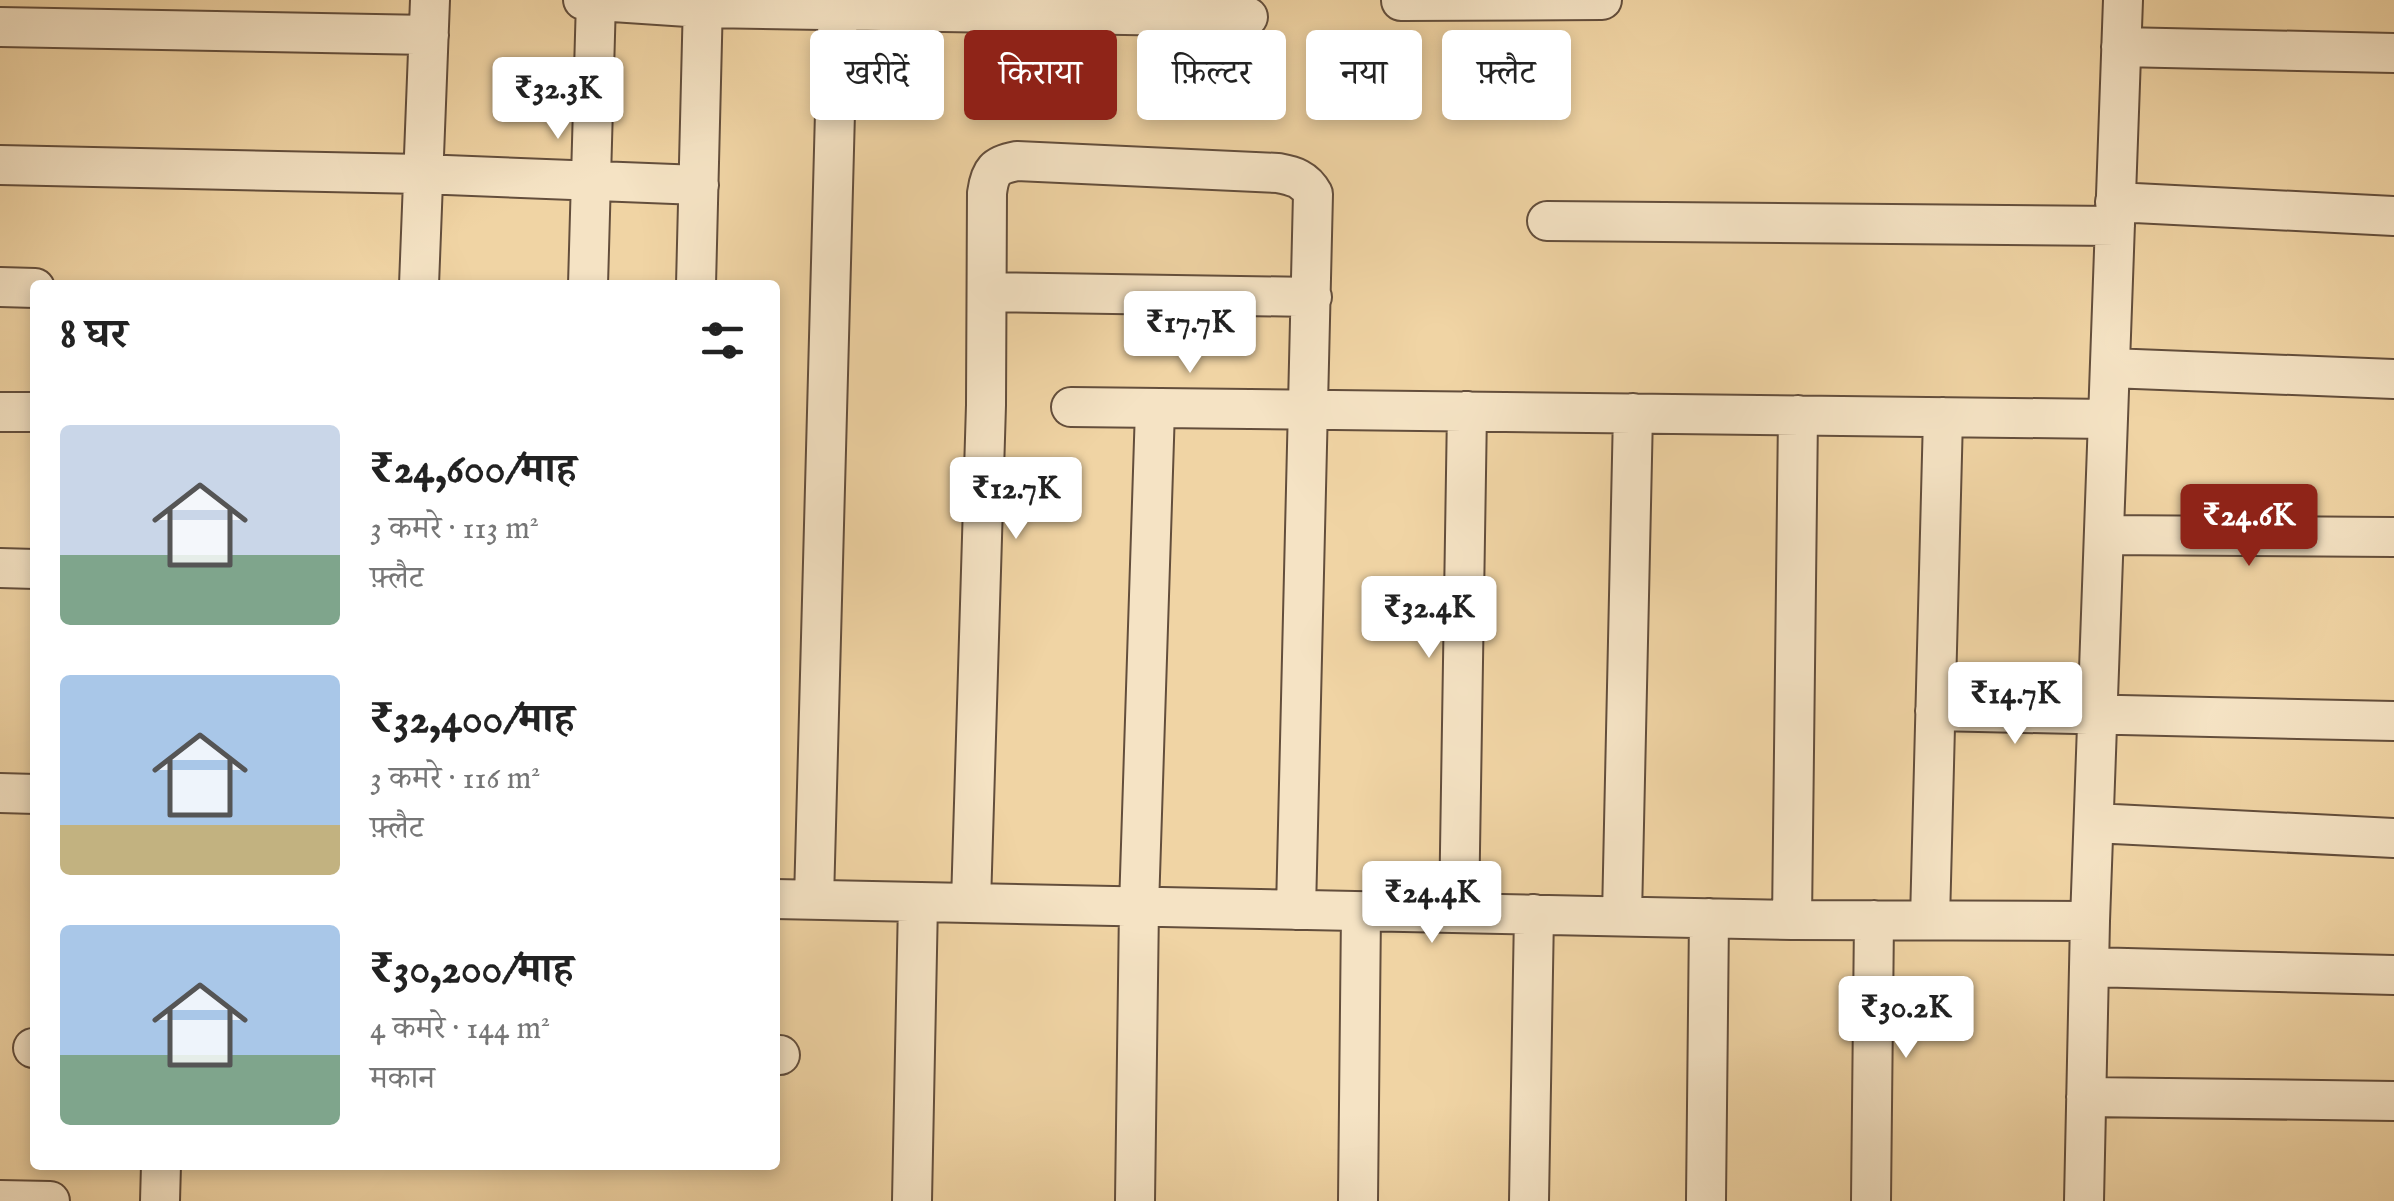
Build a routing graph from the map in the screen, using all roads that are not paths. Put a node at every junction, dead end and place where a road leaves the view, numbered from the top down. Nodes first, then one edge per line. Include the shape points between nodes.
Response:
1 (584, 0) edge
2 (596, 0) edge
3 (1602, 0) edge
4 (2123, 0) edge
5 (1401, 1) edge
6 (703, 4) edge
7 (838, 5) edge
8 (429, 17) edge
9 (1248, 17) dead end
10 (0, 27) edge
11 (2121, 47) junction
12 (2394, 53) edge
13 (0, 165) edge
14 (421, 174) junction
15 (591, 179) junction
16 (698, 185) junction
17 (2115, 214) junction
18 (2394, 216) edge
19 (1547, 222) dead end
20 (419, 280) edge
21 (588, 280) edge
22 (696, 280) edge
23 (0, 288) edge
24 (30, 288) edge
25 (987, 292) junction
26 (1312, 297) junction
27 (2110, 368) junction
28 (2394, 380) edge
29 (1071, 407) dead end
30 (1155, 409) junction
31 (1309, 409) junction
32 (1467, 411) junction
33 (0, 412) edge
34 (30, 412) edge
35 (1633, 413) junction
36 (1798, 415) junction
37 (1942, 417) junction
38 (2108, 419) junction
39 (2104, 535) junction
40 (2394, 536) edge
41 (0, 568) edge
42 (30, 569) edge
43 (1935, 711) junction
44 (2098, 715) junction
45 (2394, 720) edge
46 (0, 793) edge
47 (30, 794) edge
48 (2094, 823) junction
49 (2394, 838) edge
50 (780, 900) edge
51 (814, 900) junction
52 (918, 902) junction
53 (971, 903) junction
54 (1139, 906) junction
55 (1296, 910) junction
56 (1362, 912) junction
57 (1459, 913) junction
58 (1534, 914) junction
59 (1622, 916) junction
60 (1709, 918) junction
61 (1792, 920) junction
62 (1874, 920) junction
63 (1930, 920) junction
64 (2090, 921) junction
65 (2090, 967) junction
66 (2394, 974) edge
67 (2086, 1098) junction
68 (2394, 1102) edge
69 (160, 1170) edge
70 (0, 1200) edge
71 (50, 1201) edge
72 (160, 1201) edge
73 (912, 1201) edge
74 (1135, 1201) edge
75 (1358, 1201) edge
76 (1529, 1201) edge
77 (1706, 1201) edge
78 (1871, 1201) edge
79 (2084, 1201) edge

1 - 2 street
2 - 6 street
2 - 15 street
3 - 5 street
4 - 11 street
6 - 7 street
6 - 16 street
7 - 9 street
7 - 51 street
8 - 10 street
8 - 14 street
11 - 12 street
11 - 17 street
13 - 14 street
14 - 15 street
14 - 20 street
15 - 16 street
15 - 21 street
16 - 22 street
17 - 18 street
17 - 19 street
17 - 27 street
23 - 24 street
25 - 26 street
25 - 26 street via 989,175 998,164 1017,161 1294,176 1312,194
25 - 53 street
26 - 31 street
27 - 28 street
27 - 38 street
29 - 30 street
30 - 31 street
30 - 54 street
31 - 32 street
31 - 55 street
32 - 35 street
32 - 57 street
33 - 34 street
35 - 36 street
35 - 59 street
36 - 37 street
36 - 61 street
37 - 38 street
37 - 43 street
38 - 39 street
39 - 40 street
39 - 44 street
41 - 42 street
43 - 44 street
43 - 63 street
44 - 45 street
44 - 48 street
46 - 47 street
48 - 49 street
48 - 64 street
50 - 51 street
51 - 52 street
52 - 53 street
52 - 73 street
53 - 54 street
54 - 55 street
54 - 74 street
55 - 56 street
56 - 57 street
56 - 75 street
57 - 58 street
58 - 59 street
58 - 76 street
59 - 60 street
60 - 61 street
60 - 77 street
61 - 62 street
62 - 63 street
62 - 78 street
63 - 64 street
64 - 65 street
65 - 66 street
65 - 67 street
67 - 68 street
67 - 79 street
69 - 72 street
70 - 71 street

